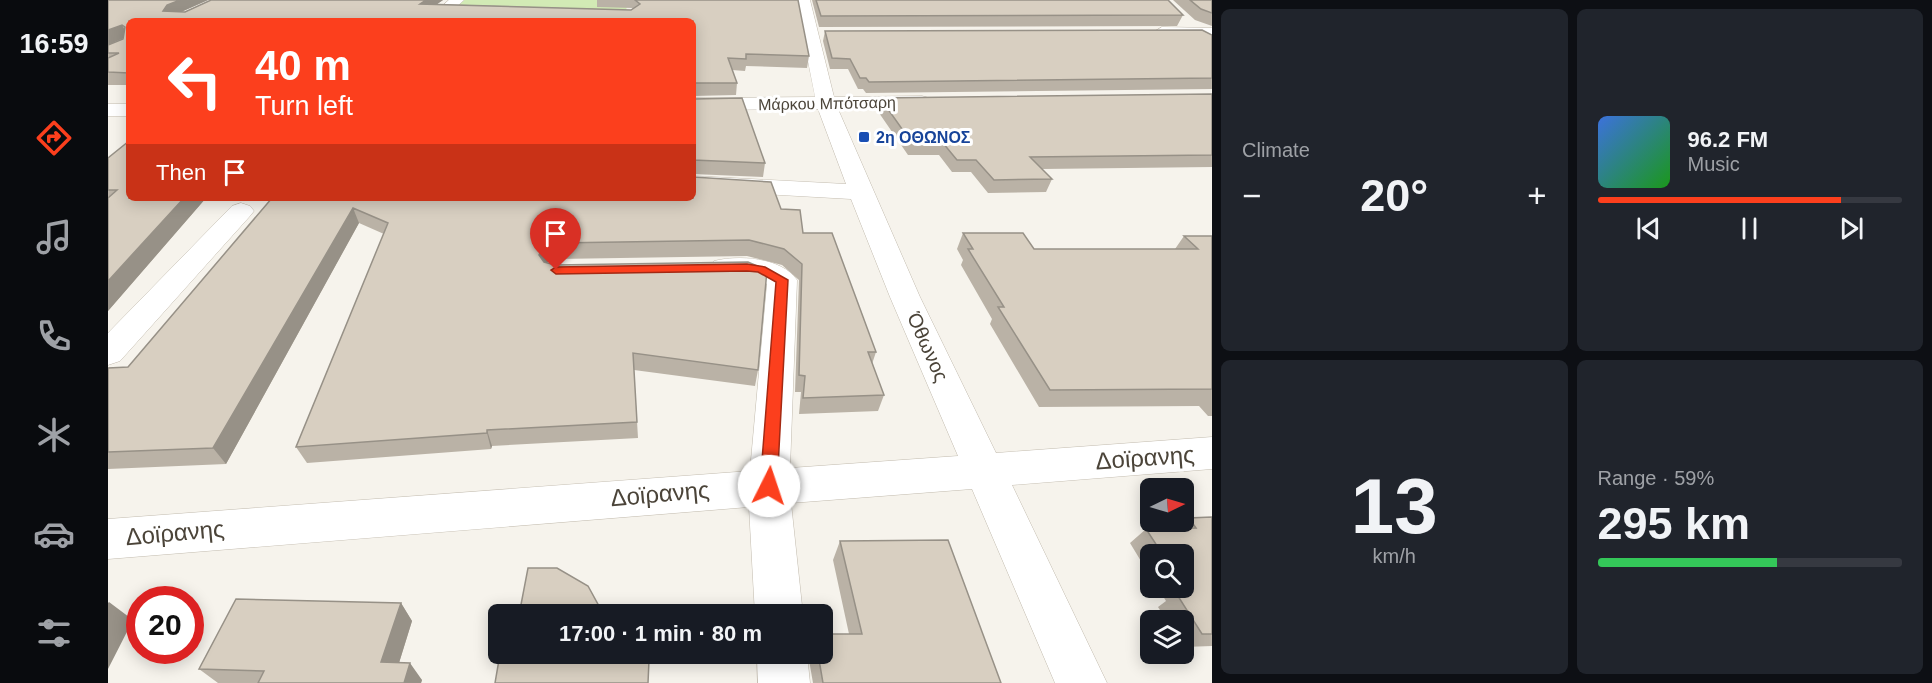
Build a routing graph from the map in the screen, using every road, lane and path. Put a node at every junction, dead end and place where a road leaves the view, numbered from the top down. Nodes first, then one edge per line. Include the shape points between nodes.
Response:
1 (803, 0) edge
2 (452, 4) edge
3 (469, 9) edge
4 (436, 18) edge
5 (1180, 18) edge
6 (1206, 31) edge
7 (1142, 32) edge
8 (943, 101) edge
9 (825, 103) junction
10 (696, 104) edge
11 (108, 110) edge
12 (126, 110) edge
13 (696, 183) edge
14 (861, 192) junction
15 (241, 212) dead end
16 (690, 267) edge
17 (108, 353) edge
18 (1212, 453) edge
19 (983, 470) junction
20 (769, 486) junction
21 (108, 539) edge
22 (778, 604) edge
23 (783, 664) edge
24 (784, 683) edge
25 (1081, 683) edge

1 - 9 street, Όθωνος via 815,34
2 - 3 street
2 - 4 street
5 - 6 street
6 - 7 street
8 - 9 street, Μάρκου Μπότσαρη
9 - 10 street, Μάρκου Μπότσαρη
9 - 14 street, Όθωνος
11 - 12 street
13 - 14 street
14 - 19 street, Όθωνος
15 - 17 street
16 - 20 street via 754,268 782,280
18 - 19 street, Δοϊρανης
19 - 20 street, Δοϊρανης
19 - 25 street, Όθωνος
20 - 21 street, Δοϊρανης
20 - 22 street
23 - 24 street

